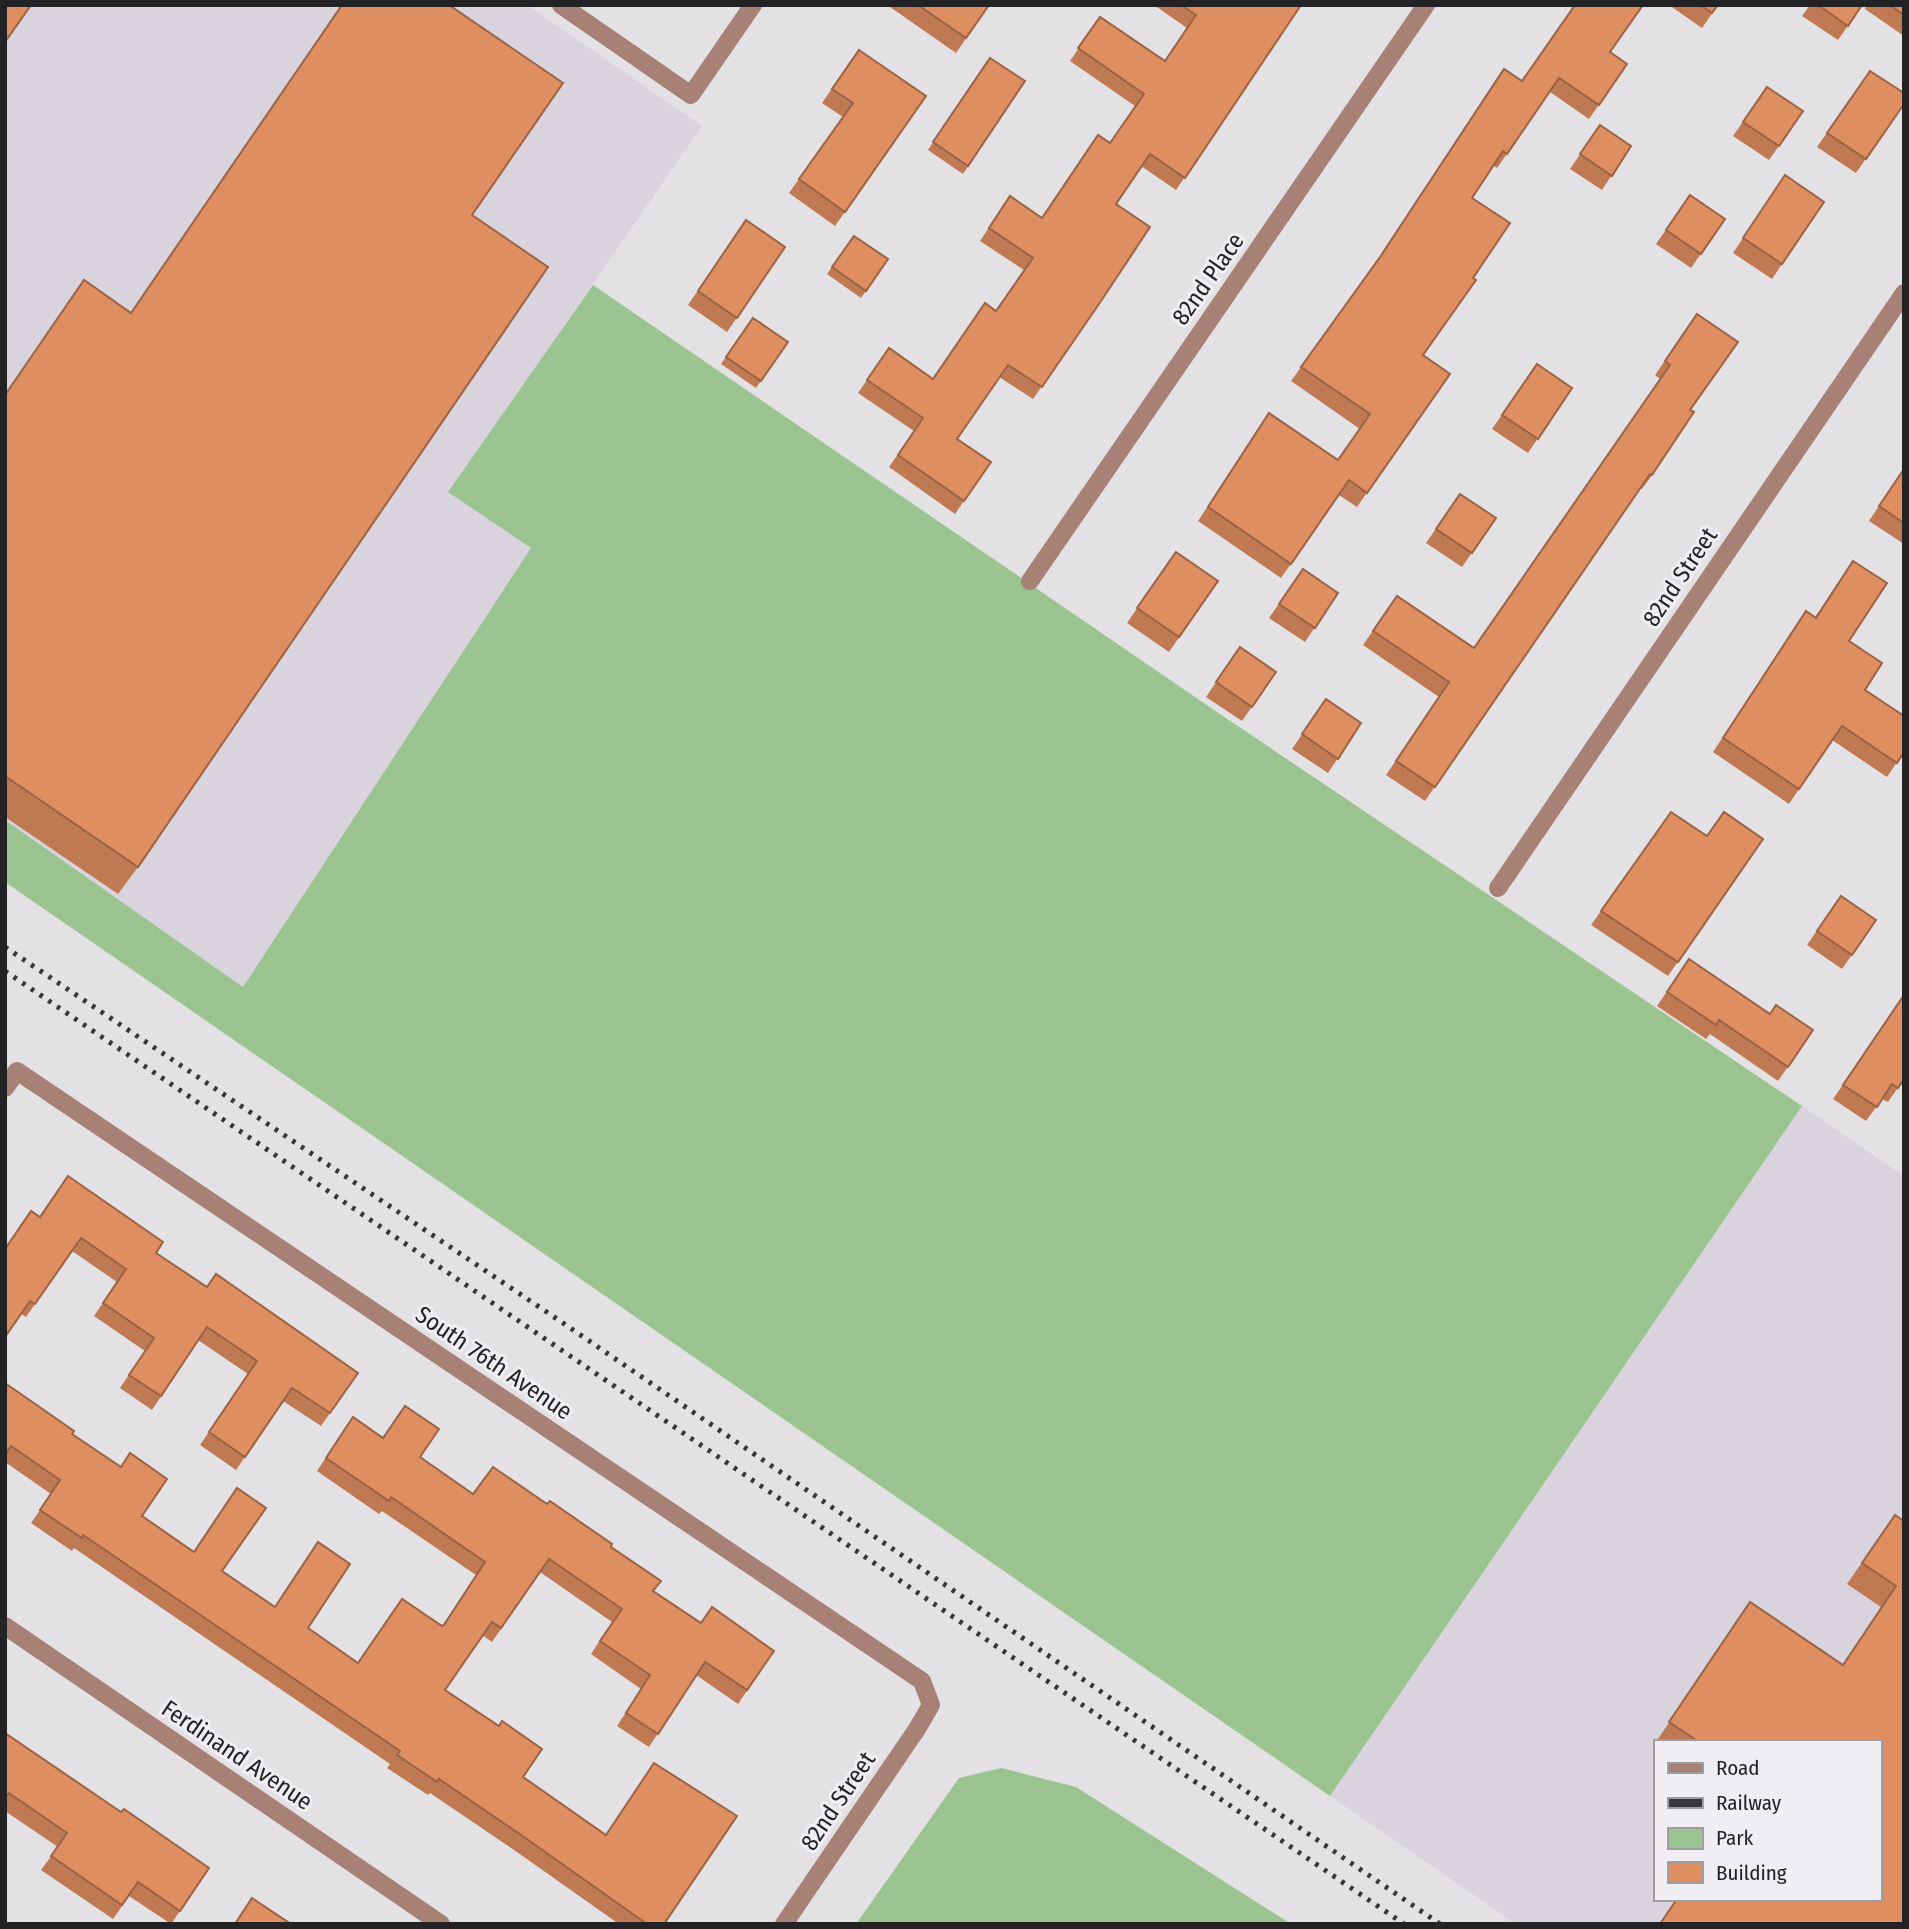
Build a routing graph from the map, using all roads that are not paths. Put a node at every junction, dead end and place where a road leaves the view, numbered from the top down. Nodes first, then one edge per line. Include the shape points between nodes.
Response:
1 (561, 5) edge
2 (753, 5) edge
3 (1426, 5) edge
4 (1904, 293) edge
5 (1030, 581) dead end
6 (1498, 888) dead end
7 (5, 1088) edge
8 (5, 1626) edge
9 (931, 1705) joint
10 (440, 1924) edge
11 (784, 1924) edge

1 - 2 street via 691,94
3 - 5 street, 82nd Place
4 - 6 street, 82nd Street
7 - 9 street, South 76th Avenue via 17,1071 894,1660 922,1681
8 - 10 street, Ferdinand Avenue
9 - 11 street, 82nd Street

